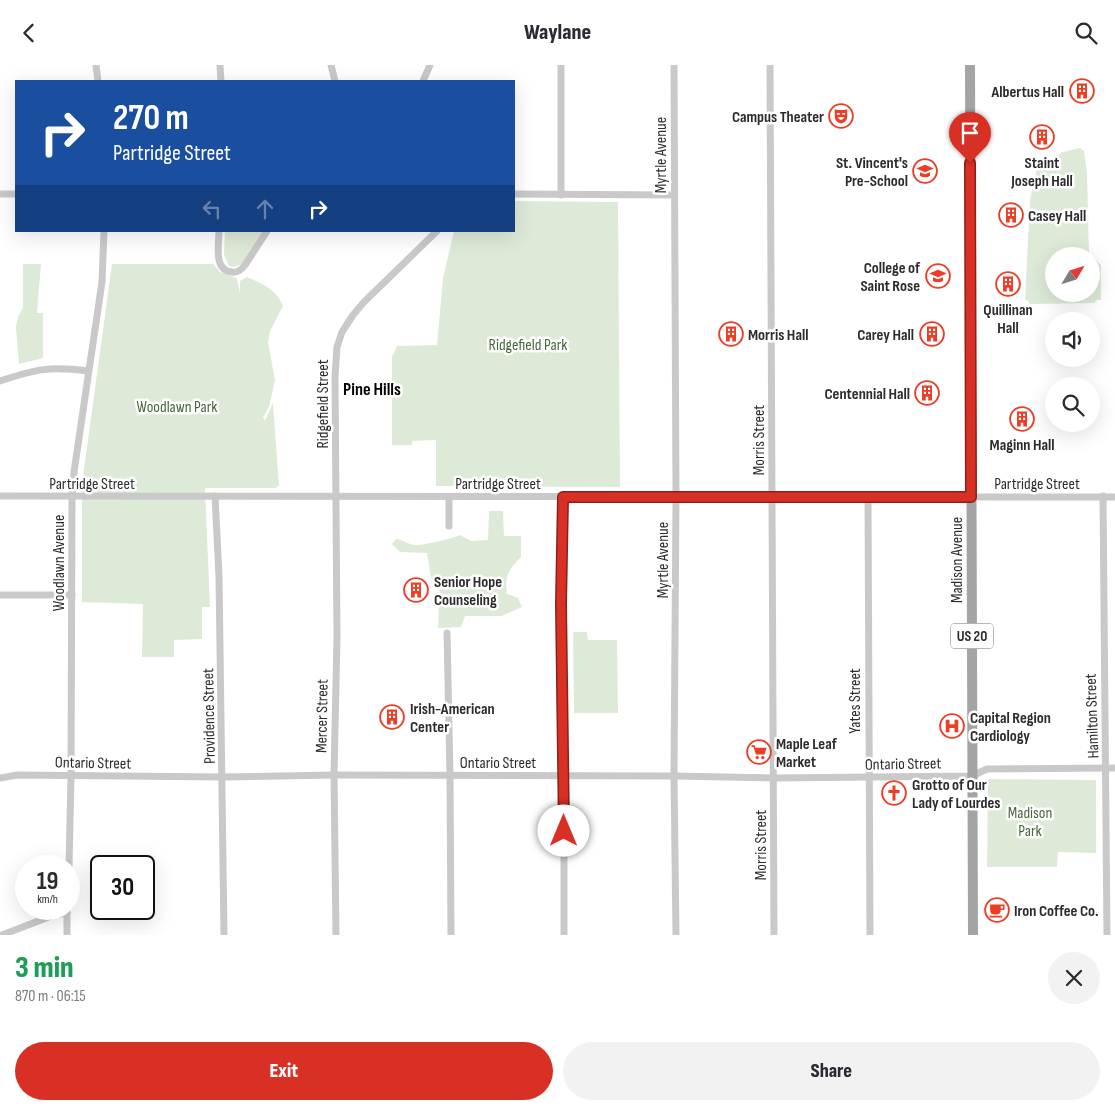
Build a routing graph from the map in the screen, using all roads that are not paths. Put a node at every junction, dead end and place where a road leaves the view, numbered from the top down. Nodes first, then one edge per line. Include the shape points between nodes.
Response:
1 (96, 65) edge
2 (220, 65) edge
3 (333, 65) edge
4 (430, 65) edge
5 (561, 65) edge
6 (674, 65) edge
7 (770, 65) edge
8 (970, 65) edge
9 (335, 79) edge
10 (98, 80) edge
11 (221, 80) edge
12 (423, 80) edge
13 (0, 194) edge
14 (15, 194) edge
15 (515, 195) edge
16 (561, 195) junction
17 (674, 195) junction
18 (104, 232) edge
19 (219, 232) edge
20 (266, 232) edge
21 (436, 232) edge
22 (88, 371) junction
23 (0, 381) edge
24 (0, 496) edge
25 (215, 496) junction
26 (72, 497) junction
27 (336, 497) junction
28 (449, 497) junction
29 (563, 497) junction
30 (676, 497) junction
31 (772, 497) junction
32 (868, 497) junction
33 (971, 497) junction
34 (1103, 497) junction
35 (1115, 497) edge
36 (449, 526) dead end
37 (0, 595) edge
38 (72, 595) junction
39 (447, 633) dead end
40 (1106, 768) junction
41 (1115, 768) edge
42 (334, 775) junction
43 (450, 775) junction
44 (674, 775) junction
45 (71, 776) junction
46 (564, 776) junction
47 (972, 776) junction
48 (222, 777) junction
49 (0, 778) edge
50 (868, 778) junction
51 (774, 779) junction
52 (69, 855) edge
53 (41, 920) edge
54 (67, 920) edge
55 (2, 935) edge
56 (67, 935) edge
57 (224, 935) edge
58 (336, 935) edge
59 (451, 935) edge
60 (564, 935) edge
61 (676, 935) edge
62 (774, 935) edge
63 (870, 935) edge
64 (973, 935) edge
65 (1107, 935) edge

1 - 10 street
2 - 11 street
3 - 9 street
4 - 12 street
5 - 16 street
6 - 17 street, Myrtle Avenue
7 - 31 street, Morris Street
8 - 33 main road, Madison Avenue / US 20
13 - 14 street
15 - 16 street
16 - 17 street
17 - 30 street, Myrtle Avenue
18 - 22 street, Woodlawn Avenue via 102,282
19 - 20 street via 219,261 232,273 243,269
21 - 27 street, Ridgefield Street via 364,302 342,332 334,376
22 - 23 street via 43,369
22 - 26 street, Woodlawn Avenue
24 - 26 street, Partridge Street
25 - 26 street, Partridge Street
25 - 27 street, Partridge Street
25 - 48 street, Providence Street
26 - 38 street, Woodlawn Avenue
27 - 28 street, Partridge Street
27 - 42 street, Mercer Street
28 - 29 street, Partridge Street
28 - 36 street
29 - 30 street, Partridge Street
29 - 46 street
30 - 31 street, Partridge Street
30 - 44 street, Myrtle Avenue
31 - 32 street, Partridge Street
31 - 51 street, Morris Street
32 - 33 street, Partridge Street
32 - 50 street, Yates Street
33 - 34 street, Partridge Street
33 - 47 main road, Madison Avenue / US 20
34 - 35 street, Partridge Street
34 - 40 street, Hamilton Street
37 - 38 street
38 - 45 street, Woodlawn Avenue
39 - 43 street
40 - 41 street, Ontario Street
40 - 47 street, Ontario Street via 987,769
40 - 65 street, Hamilton Street
42 - 43 street, Ontario Street
42 - 48 street, Ontario Street
42 - 58 street, Mercer Street
43 - 46 street, Ontario Street
43 - 59 street
44 - 46 street, Ontario Street
44 - 51 street, Ontario Street
44 - 61 street, Myrtle Avenue
45 - 48 street, Ontario Street
45 - 49 street, Ontario Street via 17,775
45 - 52 street, Woodlawn Avenue
46 - 60 street
47 - 50 street, Ontario Street
47 - 64 main road, Madison Avenue / US 20
48 - 57 street, Providence Street
50 - 51 street, Ontario Street
50 - 63 street, Yates Street
51 - 62 street, Morris Street
53 - 55 street
54 - 56 street

